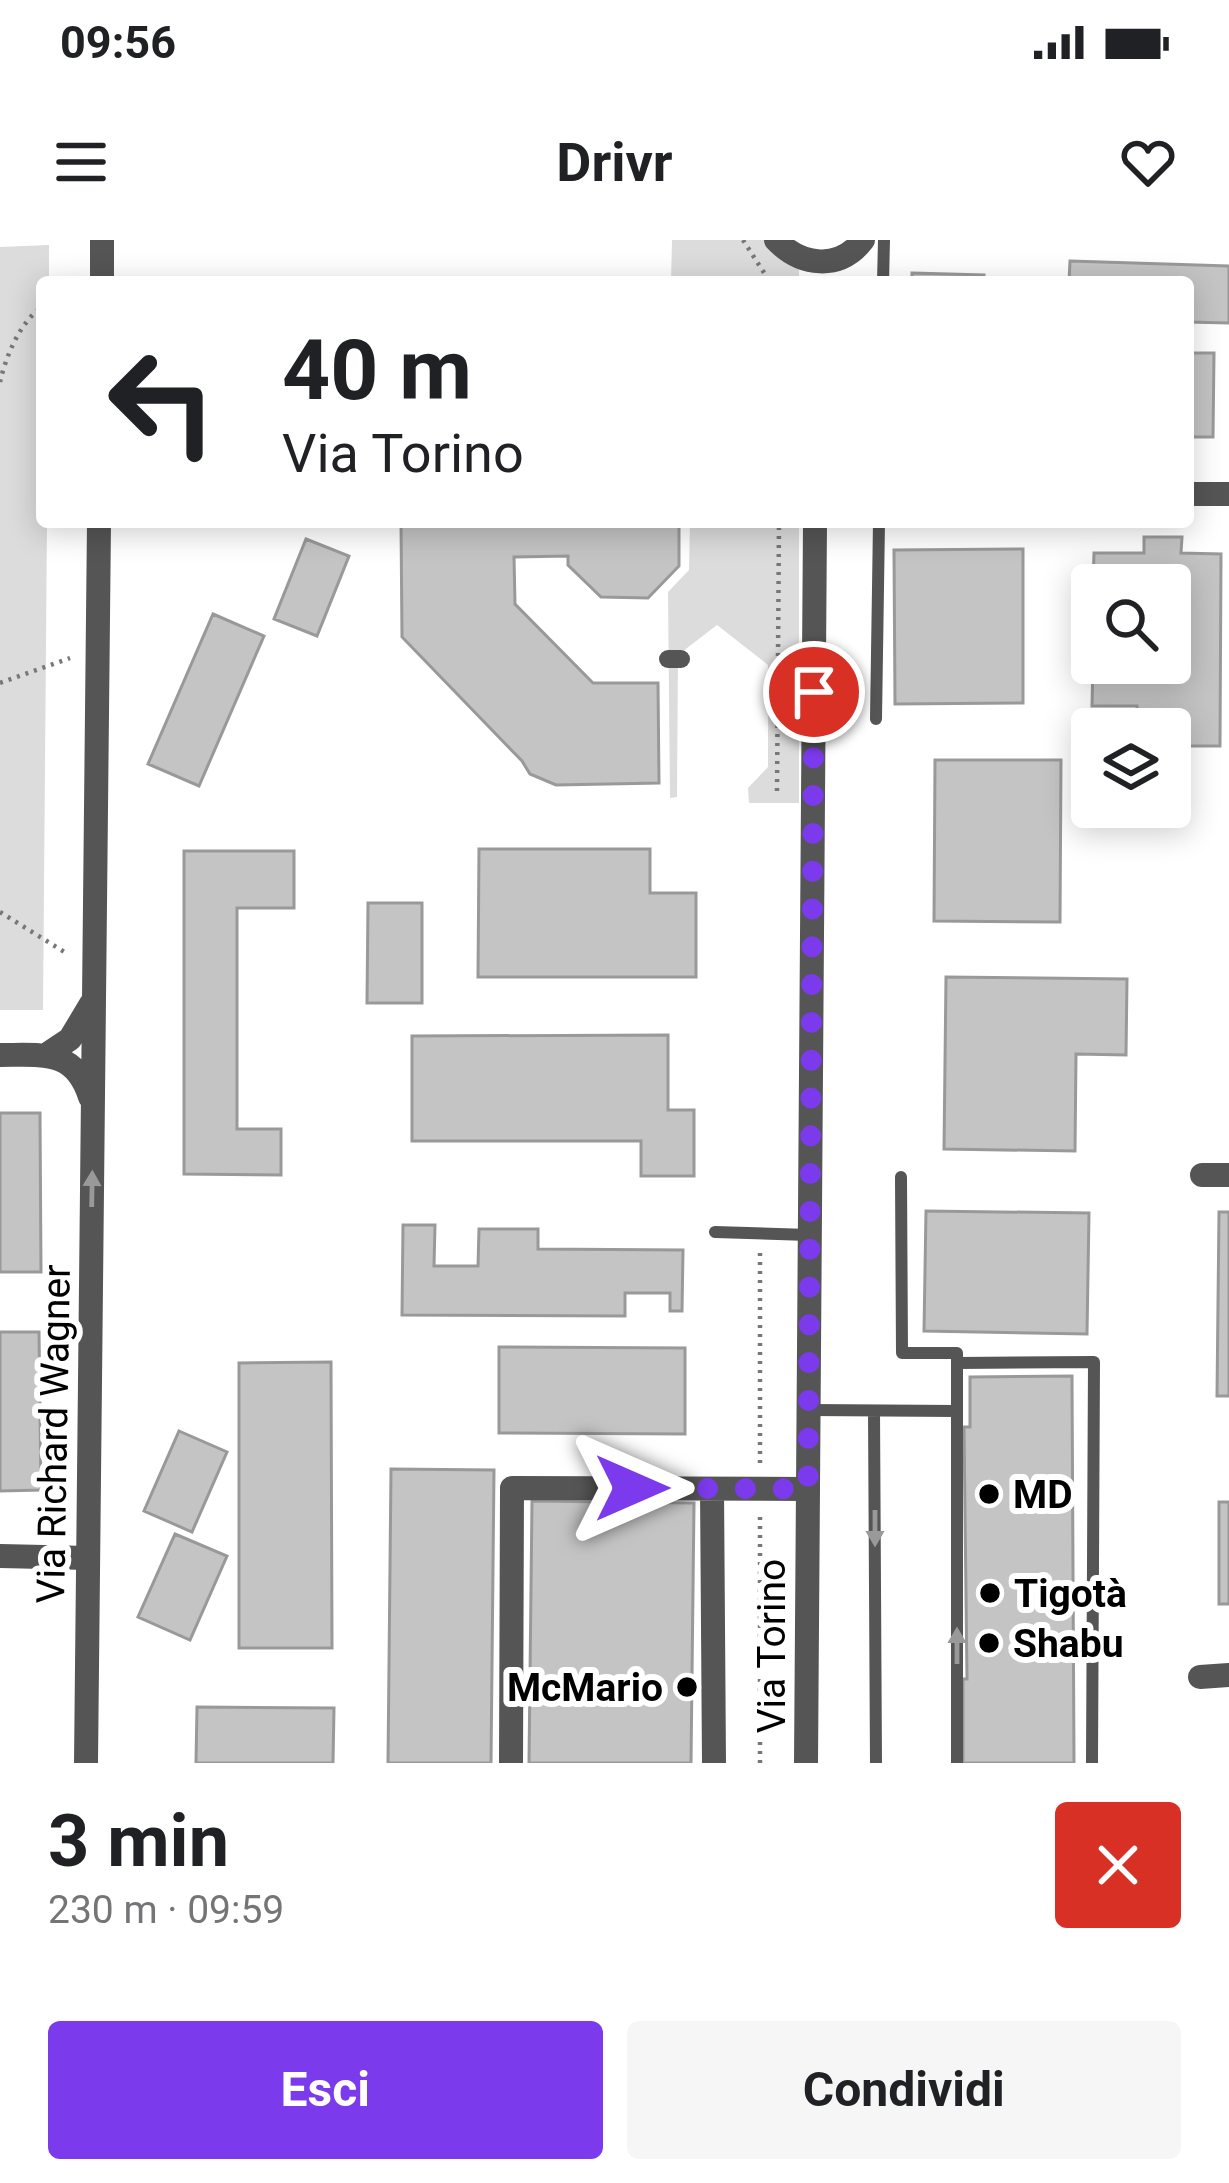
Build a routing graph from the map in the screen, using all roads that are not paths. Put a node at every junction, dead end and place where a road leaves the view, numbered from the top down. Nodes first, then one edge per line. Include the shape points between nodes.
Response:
1 (102, 240) edge
2 (776, 240) edge
3 (863, 240) edge
4 (884, 240) edge
5 (816, 272) edge
6 (102, 276) edge
7 (883, 276) edge
8 (1194, 494) edge
9 (1229, 494) edge
10 (99, 528) edge
11 (815, 528) edge
12 (879, 528) edge
13 (876, 719) dead end
14 (94, 997) junction
15 (0, 1054) edge
16 (46, 1054) junction
17 (93, 1105) junction
18 (1202, 1175) dead end
19 (1229, 1175) edge
20 (901, 1177) dead end
21 (715, 1232) dead end
22 (810, 1235) junction
23 (957, 1363) junction
24 (808, 1410) junction
25 (874, 1411) junction
26 (957, 1411) junction
27 (712, 1489) junction
28 (808, 1489) junction
29 (0, 1556) edge
30 (88, 1558) junction
31 (1229, 1675) edge
32 (1200, 1677) dead end
33 (86, 1763) edge
34 (511, 1763) edge
35 (714, 1763) edge
36 (806, 1763) edge
37 (876, 1763) edge
38 (957, 1763) edge
39 (1093, 1763) edge

1 - 6 street
2 - 5 street
3 - 5 street
4 - 7 lane
8 - 9 street
10 - 14 street, Via Richard Wagner
11 - 22 street, Via Torino
12 - 13 lane
14 - 16 street via 70,1039
14 - 17 street, Via Richard Wagner
15 - 16 street
16 - 17 street via 84,1078
30 -> 17 street, Via Richard Wagner
18 - 19 street
20 - 23 lane via 902,1353 957,1353
21 - 22 lane
22 - 24 street, Via Torino
23 - 26 lane
23 - 39 lane via 1094,1362
24 - 25 lane
24 - 28 street, Via Torino
25 - 26 lane
25 -> 37 lane
38 -> 26 lane
27 - 28 street
27 - 34 street via 512,1488
27 - 35 street
28 - 36 street, Via Torino
29 - 30 street
30 - 33 street, Via Richard Wagner
31 - 32 street

